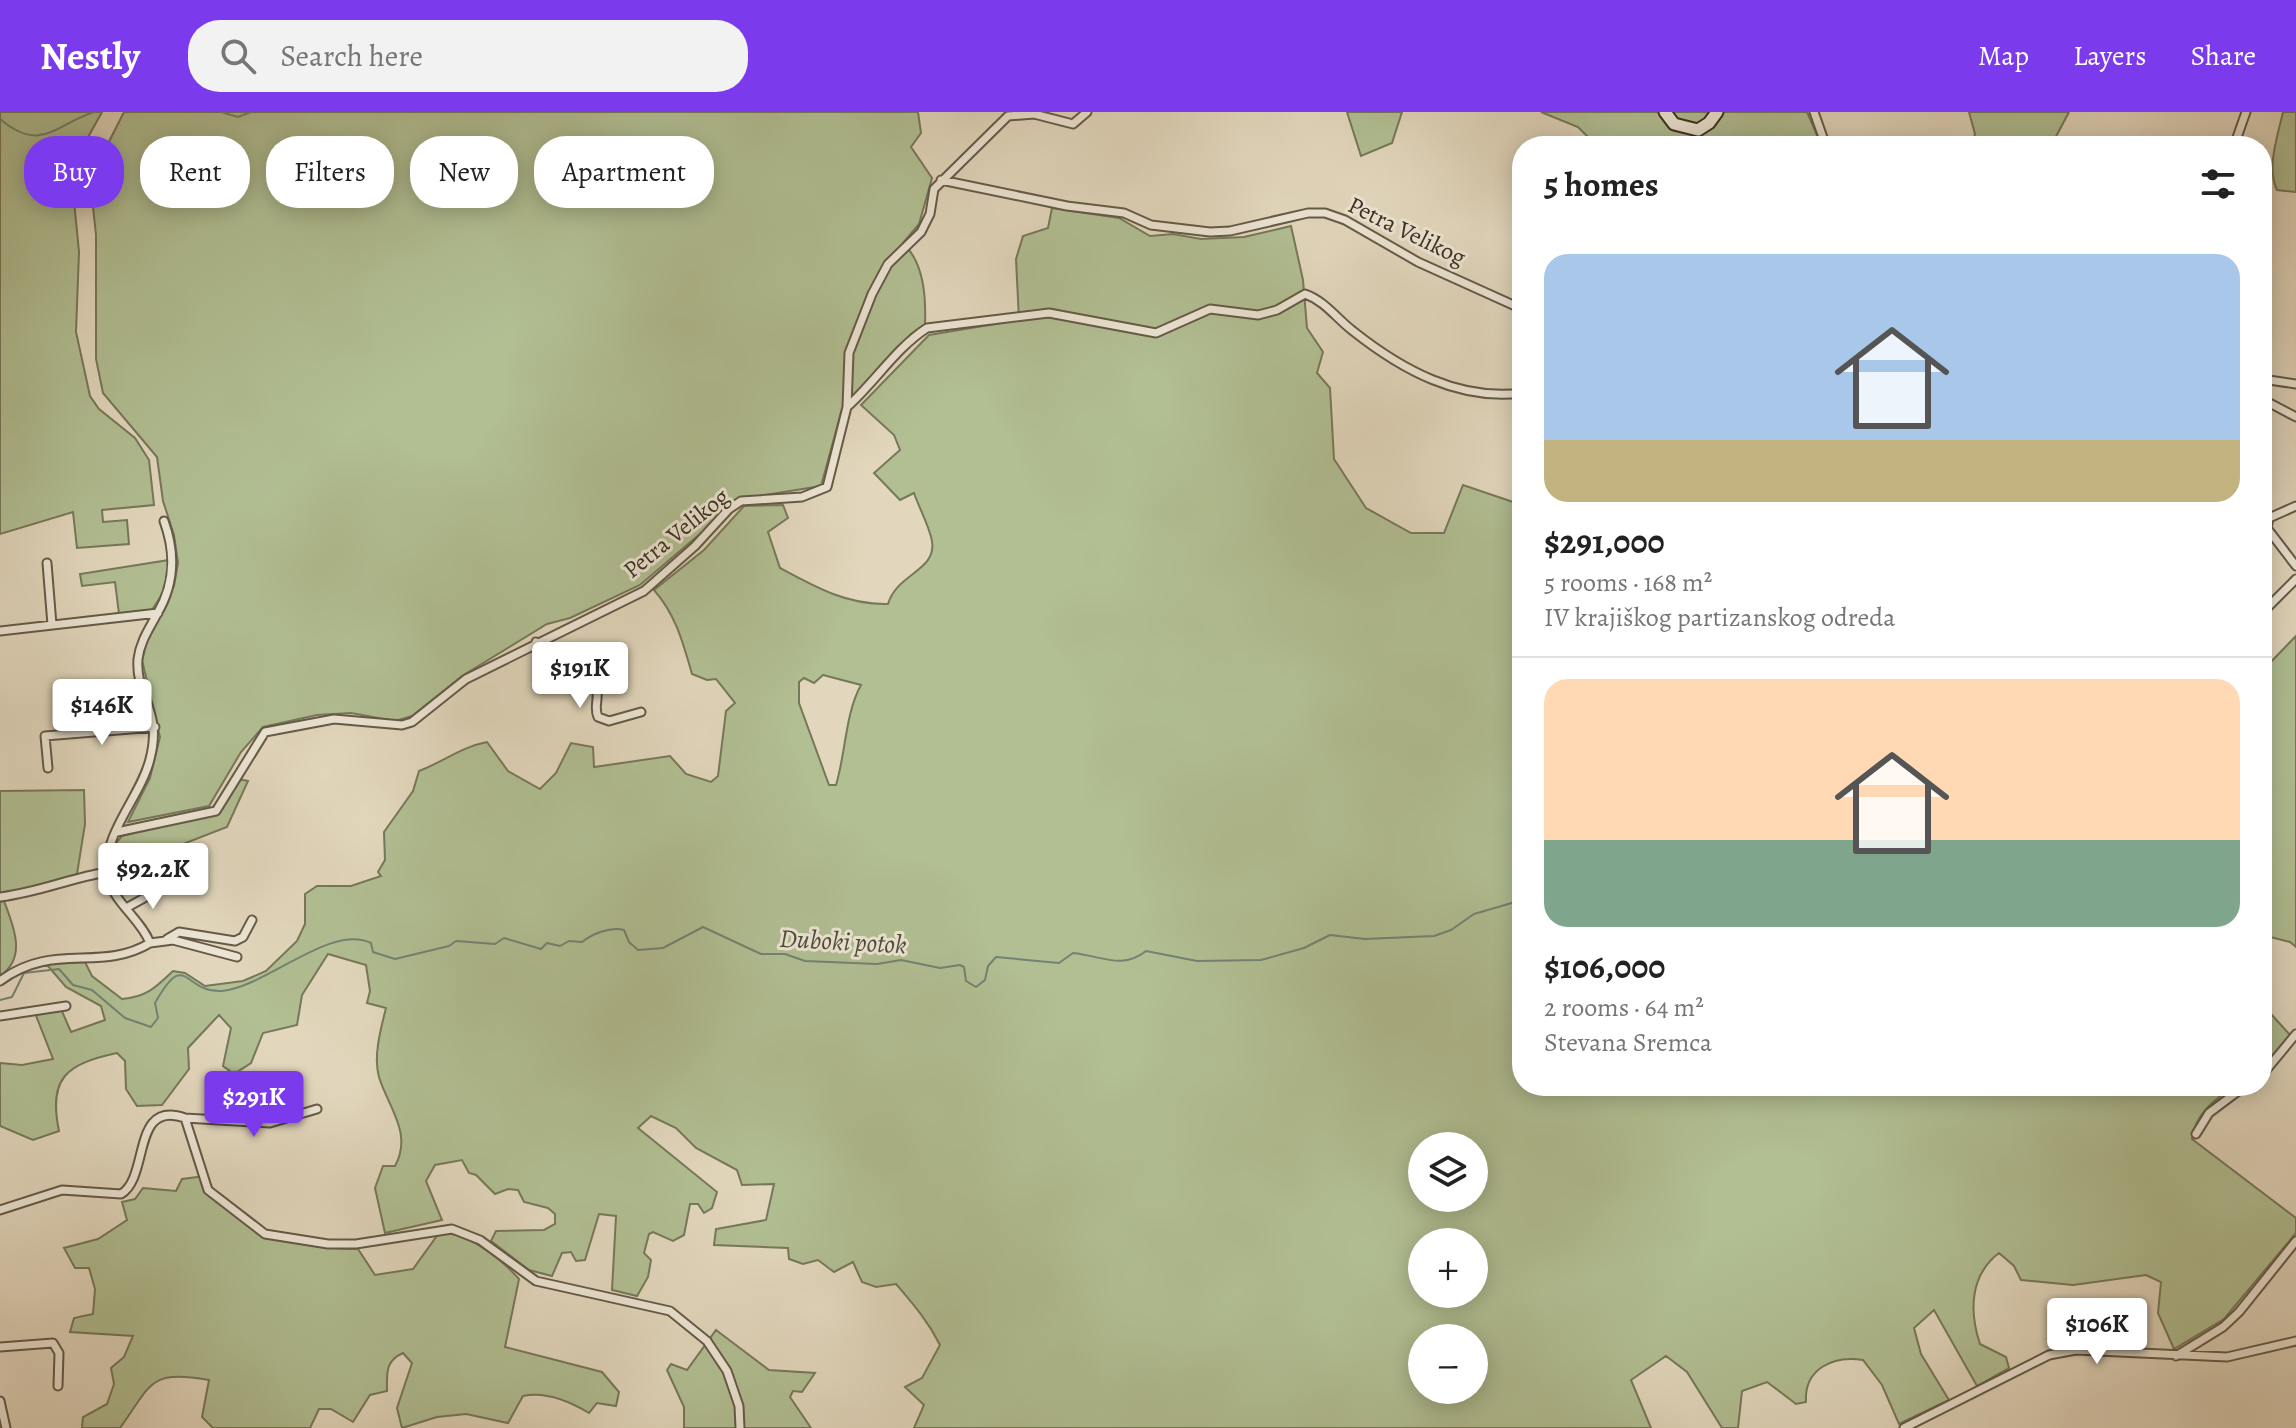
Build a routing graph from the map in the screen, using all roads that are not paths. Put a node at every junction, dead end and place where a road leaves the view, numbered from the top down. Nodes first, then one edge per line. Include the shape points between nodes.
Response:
1 (1087, 112) edge
2 (1665, 112) edge
3 (1717, 112) edge
4 (1814, 112) edge
5 (2246, 112) edge
6 (1822, 136) edge
7 (2238, 136) edge
8 (941, 180) junction
9 (1512, 304) edge
10 (2272, 380) edge
11 (2296, 384) edge
12 (1512, 394) edge
13 (2272, 404) edge
14 (847, 407) junction
15 (2296, 417) edge
16 (2296, 506) edge
17 (2272, 517) edge
18 (164, 521) dead end
19 (2272, 535) edge
20 (47, 563) dead end
21 (2296, 566) edge
22 (2296, 579) edge
23 (2272, 603) edge
24 (158, 613) junction
25 (52, 625) junction
26 (0, 631) edge
27 (536, 642) junction
28 (641, 712) dead end
29 (155, 727) junction
30 (48, 768) dead end
31 (117, 832) junction
32 (107, 872) junction
33 (166, 886) dead end
34 (0, 897) edge
35 (126, 908) junction
36 (252, 920) dead end
37 (167, 939) junction
38 (150, 943) junction
39 (237, 957) dead end
40 (0, 981) edge
41 (66, 1006) dead end
42 (0, 1016) edge
43 (2296, 1034) edge
44 (2272, 1063) edge
45 (2232, 1096) edge
46 (317, 1109) dead end
47 (185, 1118) junction
48 (2196, 1134) dead end
49 (0, 1210) edge
50 (2296, 1241) edge
51 (2296, 1341) edge
52 (0, 1347) edge
53 (2174, 1357) junction
54 (58, 1386) dead end
55 (0, 1401) edge
56 (6, 1428) edge
57 (740, 1428) edge
58 (1904, 1428) edge

1 - 8 street, Petra Velikog via 1073,124 1034,114 1008,116
2 - 3 street via 1674,124 1698,130
4 - 6 street
5 - 7 street
8 - 9 street, Petra Velikog via 1124,213 1151,225 1210,232 1325,213
8 - 14 street, Petra Velikog via 921,232 888,264 872,294 849,353
10 - 11 street
12 - 14 street via 1490,396 1435,382 1367,342 1305,294 1258,315 1210,309 1156,333 1049,313 927,328 910,339
13 - 15 street
14 - 27 street, Petra Velikog via 827,487 802,497 741,501 644,591
16 - 17 street
18 - 24 street via 173,565
19 - 21 street
20 - 25 street
22 - 23 street
24 - 25 street
24 - 29 street via 141,645 138,665
25 - 26 street
27 - 28 street via 589,674 598,717 609,721
27 - 31 street, Petra Velikog via 466,679 402,725 334,719 265,732 216,811
29 - 30 street via 45,736
29 - 31 street via 145,779
31 - 32 street
32 - 34 street
32 - 35 street
33 - 35 street
35 - 38 street
36 - 37 street via 235,941 179,932
37 - 38 street
37 - 39 street
38 - 40 street via 120,955 41,960
41 - 42 street
43 - 44 street
45 - 48 street via 2209,1113
46 - 47 street via 270,1123
47 - 49 street via 172,1114 154,1122 143,1140 134,1179 121,1194 62,1190
47 - 57 street via 208,1190 265,1234 356,1244 452,1229 480,1240 536,1281 670,1311 707,1341 727,1371
50 - 53 street via 2239,1312
51 - 53 street via 2227,1357
52 - 54 street via 53,1343 59,1353
53 - 58 street via 2103,1351 2049,1355
55 - 56 street

